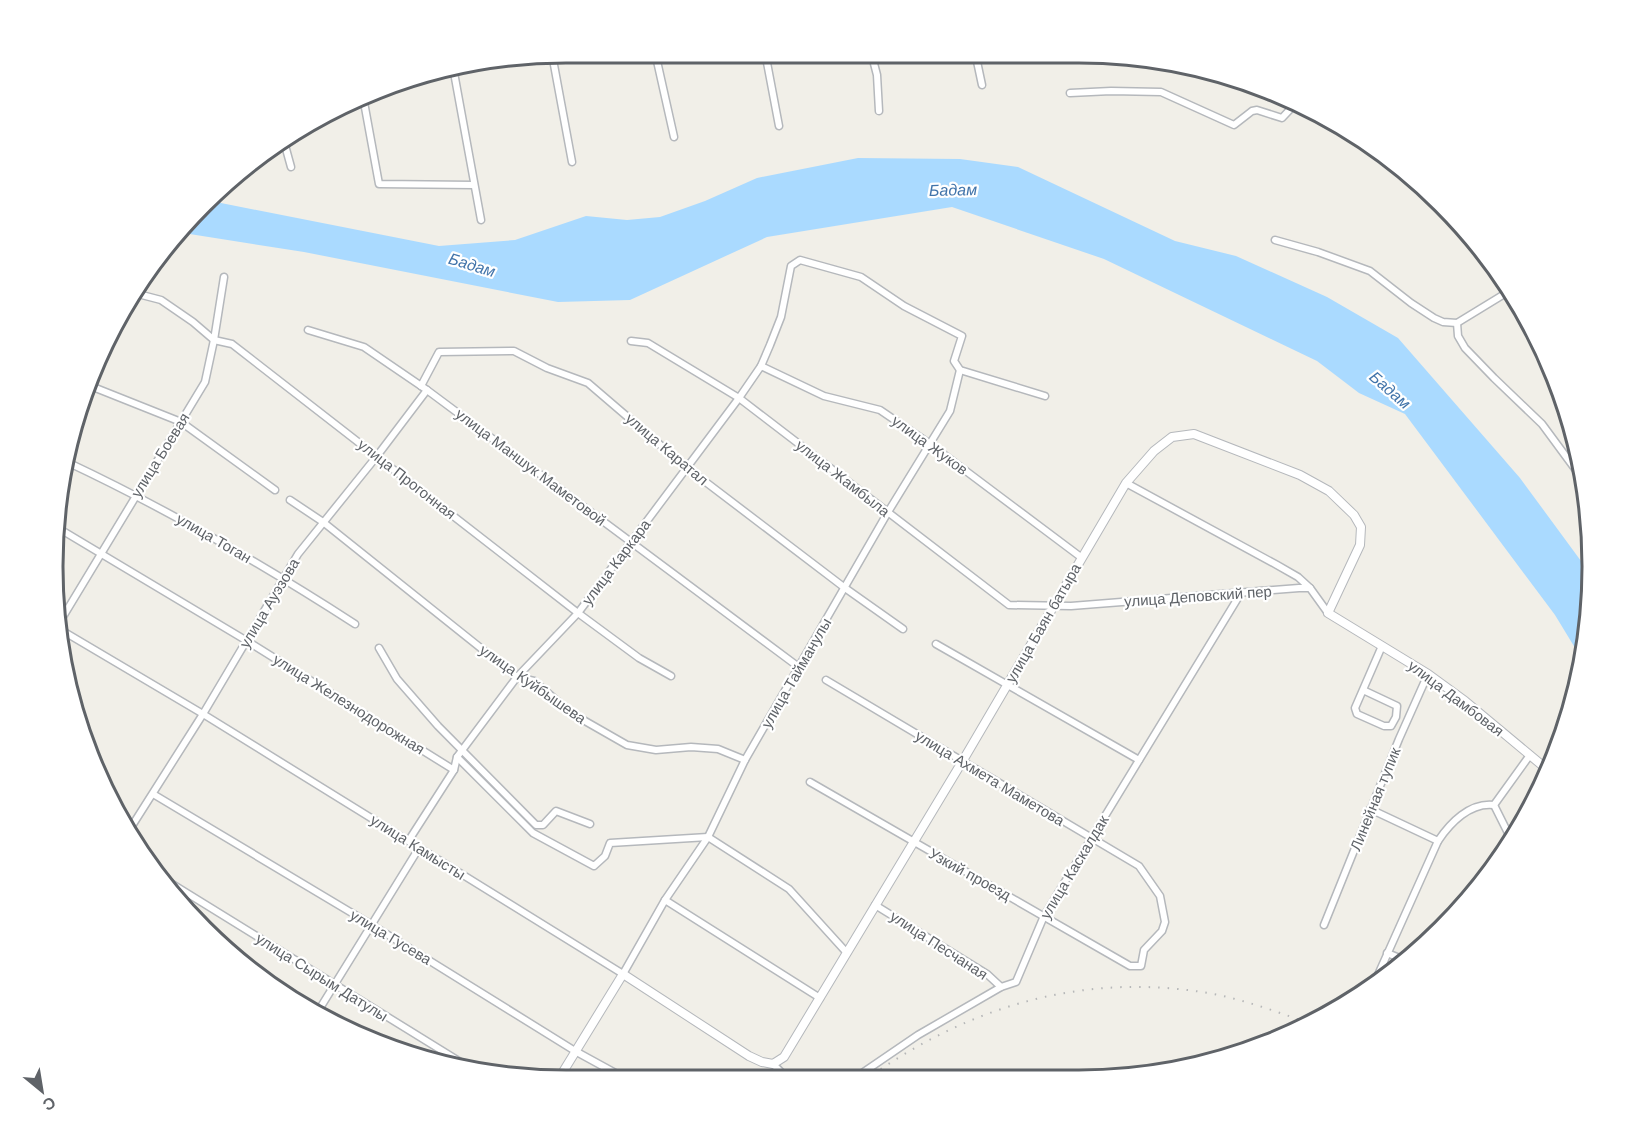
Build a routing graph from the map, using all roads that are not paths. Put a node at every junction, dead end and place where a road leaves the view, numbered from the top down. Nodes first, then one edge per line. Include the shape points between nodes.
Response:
1 (554, 63) edge
2 (657, 63) edge
3 (767, 63) edge
4 (874, 63) edge
5 (977, 63) edge
6 (454, 76) edge
7 (982, 85) dead end
8 (1070, 93) dead end
9 (365, 105) edge
10 (1290, 110) edge
11 (879, 111) dead end
12 (779, 126) dead end
13 (674, 137) dead end
14 (286, 149) edge
15 (572, 162) dead end
16 (291, 167) dead end
17 (474, 185) junction
18 (481, 220) dead end
19 (1275, 240) dead end
20 (791, 266) joint
21 (224, 277) dead end
22 (143, 295) edge
23 (1502, 295) edge
24 (1457, 322) junction
25 (308, 330) dead end
26 (214, 340) junction
27 (631, 341) dead end
28 (761, 366) junction
29 (960, 370) junction
30 (96, 388) edge
31 (424, 388) junction
32 (1045, 396) dead end
33 (739, 398) junction
34 (182, 422) junction
35 (930, 444) junction
36 (377, 456) junction
37 (1571, 463) edge
38 (74, 465) edge
39 (686, 467) junction
40 (1126, 483) junction
41 (275, 490) dead end
42 (136, 494) junction
43 (290, 500) dead end
44 (888, 512) junction
45 (323, 522) junction
46 (64, 532) edge
47 (631, 541) junction
48 (101, 554) junction
49 (1082, 558) junction
50 (284, 578) junction
51 (845, 588) junction
52 (1310, 588) junction
53 (1241, 593) junction
54 (1055, 606) junction
55 (65, 613) edge
56 (578, 613) junction
57 (1328, 613) junction
58 (355, 624) dead end
59 (903, 629) dead end
60 (67, 634) edge
61 (247, 640) junction
62 (936, 644) dead end
63 (1382, 645) junction
64 (379, 648) dead end
65 (800, 668) junction
66 (1428, 674) junction
67 (671, 676) dead end
68 (517, 677) junction
69 (826, 680) dead end
70 (1007, 684) junction
71 (1363, 690) junction
72 (204, 714) junction
73 (462, 750) junction
74 (1530, 755) junction
75 (457, 757) junction
76 (745, 760) junction
77 (1139, 760) junction
78 (962, 762) junction
79 (1541, 765) edge
80 (454, 770) junction
81 (810, 782) dead end
82 (153, 795) junction
83 (1494, 805) junction
84 (1370, 809) junction
85 (134, 824) edge
86 (590, 824) dead end
87 (1507, 831) edge
88 (708, 837) junction
89 (1091, 838) junction
90 (409, 840) junction
91 (1438, 840) junction
92 (912, 842) junction
93 (419, 848) junction
94 (181, 889) edge
95 (665, 900) junction
96 (875, 904) junction
97 (1044, 916) junction
98 (372, 925) junction
99 (1324, 925) dead end
100 (847, 953) junction
101 (1387, 953) junction
102 (1396, 957) edge
103 (1130, 966) joint
104 (1380, 969) edge
105 (623, 974) junction
106 (335, 986) junction
107 (1001, 987) junction
108 (820, 998) junction
109 (321, 1006) edge
110 (575, 1051) junction
111 (451, 1056) edge
112 (773, 1064) junction
113 (564, 1070) edge
114 (610, 1070) edge
115 (779, 1070) edge
116 (867, 1070) edge

1 - 15 street
2 - 13 street
3 - 12 street
4 - 11 street
5 - 7 street
6 - 17 street
8 - 10 street via 1161,92 1234,125 1252,111 1282,118
9 - 17 street via 379,184
14 - 16 street
17 - 18 street
19 - 24 street via 1370,271 1434,318
20 - 28 street, улица Каркара via 781,317
20 - 29 street, улица Тайманулы via 800,260 861,277 901,304 962,336 954,361
21 - 26 street, улица Боевая
22 - 26 street, улица Прогонная via 161,300
23 - 24 street
24 - 37 street via 1458,336 1465,348 1542,424
25 - 31 street, улица Маншук Маметовой via 364,347
26 - 34 street, улица Боевая via 205,382
26 - 36 street, улица Прогонная via 232,344
27 - 33 street, улица Жамбыла via 648,343
28 - 33 street, улица Каркара
28 - 35 street, улица Жуков via 824,396 880,410
29 - 32 street
29 - 35 street, улица Тайманулы via 950,411
30 - 34 street
31 - 36 street, улица Ауэзова
31 - 39 street, улица Каратал via 439,352 514,351 588,383
31 - 47 street, улица Маншук Маметовой
33 - 39 street, улица Каркара
33 - 44 street, улица Жамбыла
34 - 41 street
34 - 42 street, улица Боевая
35 - 44 street, улица Тайманулы
35 - 49 street, улица Жуков
36 - 45 street, улица Ауэзова
36 - 56 street, улица Прогонная
38 - 42 street, улица Тоган
39 - 47 street, улица Каркара
39 - 51 street, улица Каратал
40 - 49 street, улица Баян батыра
40 - 52 street via 1277,565
40 - 57 street, улица Баян батыра via 1165,442 1194,434 1300,475 1329,491 1354,514 1361,527 1360,545
42 - 48 street, улица Боевая
42 - 50 street, улица Тоган
43 - 45 street, улица Куйбышева
44 - 51 street, улица Тайманулы
44 - 54 street, улица Жамбыла via 1009,605
45 - 50 street, улица Ауэзова
45 - 68 street, улица Куйбышева
46 - 48 street, улица Железнодорожная
47 - 56 street, улица Каркара
47 - 65 street, улица Маншук Маметовой
48 - 55 street, улица Боевая
48 - 61 street, улица Железнодорожная
49 - 54 street, улица Баян батыра
50 - 58 street, улица Тоган
50 - 61 street, улица Ауэзова
51 - 59 street, улица Каратал
51 - 65 street, улица Тайманулы
52 - 53 street, улица Деповский пер
52 - 57 street
53 - 54 street, улица Деповский пер
53 - 77 street, улица Каскалдак
54 - 70 street, улица Баян батыра
56 - 67 street, улица Прогонная via 639,658
56 - 68 street, улица Каркара
57 - 63 street, улица Дамбовая
60 - 72 street, улица Камысты
61 - 72 street, улица Ауэзова
61 - 80 street, улица Железнодорожная
62 - 70 street
63 - 66 street, улица Дамбовая
63 - 71 street
64 - 73 street via 397,679
65 - 76 street, улица Тайманулы
66 - 74 street, улица Дамбовая
66 - 84 street, Линейная тупик
68 - 73 street, улица Каркара
68 - 76 street, улица Куйбышева via 534,681 571,713 627,746 656,750 718,749
69 - 78 street, улица Ахмета Маметова
70 - 77 street
70 - 78 street, улица Баян батыра
71 - 71 street via 1355,708 1357,714 1391,726 1397,706
72 - 82 street, улица Ауэзова
72 - 90 street, улица Камысты
73 - 75 street, улица Каркара
73 - 86 street via 536,825 543,825 556,811
74 - 79 street, улица Дамбовая
74 - 83 street
75 - 80 street, улица Каркара
75 - 88 street via 533,833 594,866 605,856 610,843
76 - 88 street, улица Тайманулы
77 - 89 street, улица Каскалдак
78 - 89 street, улица Ахмета Маметова
78 - 92 street, улица Баян батыра
80 - 90 street, улица Каркара
81 - 92 street, Узкий проезд
82 - 85 street, улица Ауэзова
82 - 98 street, улица Гусева
83 - 87 street
83 - 91 street via 1484,804 1462,815
84 - 91 street
84 - 99 street, Линейная тупик
88 - 95 street, улица Тайманулы
88 - 100 street via 789,889
89 - 97 street, улица Каскалдак
89 - 103 street, улица Ахмета Маметова via 1139,866 1160,896 1165,922 1162,932 1144,950 1141,966
90 - 93 street, улица Камысты
91 - 101 street
92 - 96 street, улица Баян батыра
92 - 97 street, Узкий проезд
93 - 98 street
93 - 105 street, улица Камысты
94 - 106 street, улица Сырым Датулы
95 - 105 street, улица Тайманулы
95 - 108 street
96 - 100 street, улица Баян батыра
96 - 107 street, улица Песчаная via 987,974
97 - 103 street, Узкий проезд
97 - 107 street, улица Каскалдак via 1016,982
98 - 106 street
98 - 110 street, улица Гусева
100 - 108 street, улица Баян батыра
101 - 102 street
101 - 104 street
105 - 110 street
105 - 112 street, улица Камысты via 749,1056
106 - 109 street
106 - 111 street, улица Сырым Датулы
107 - 116 street, улица Каскалдак
108 - 112 street, улица Баян батыра via 784,1057
110 - 113 street
110 - 114 street, улица Гусева
112 - 115 street

